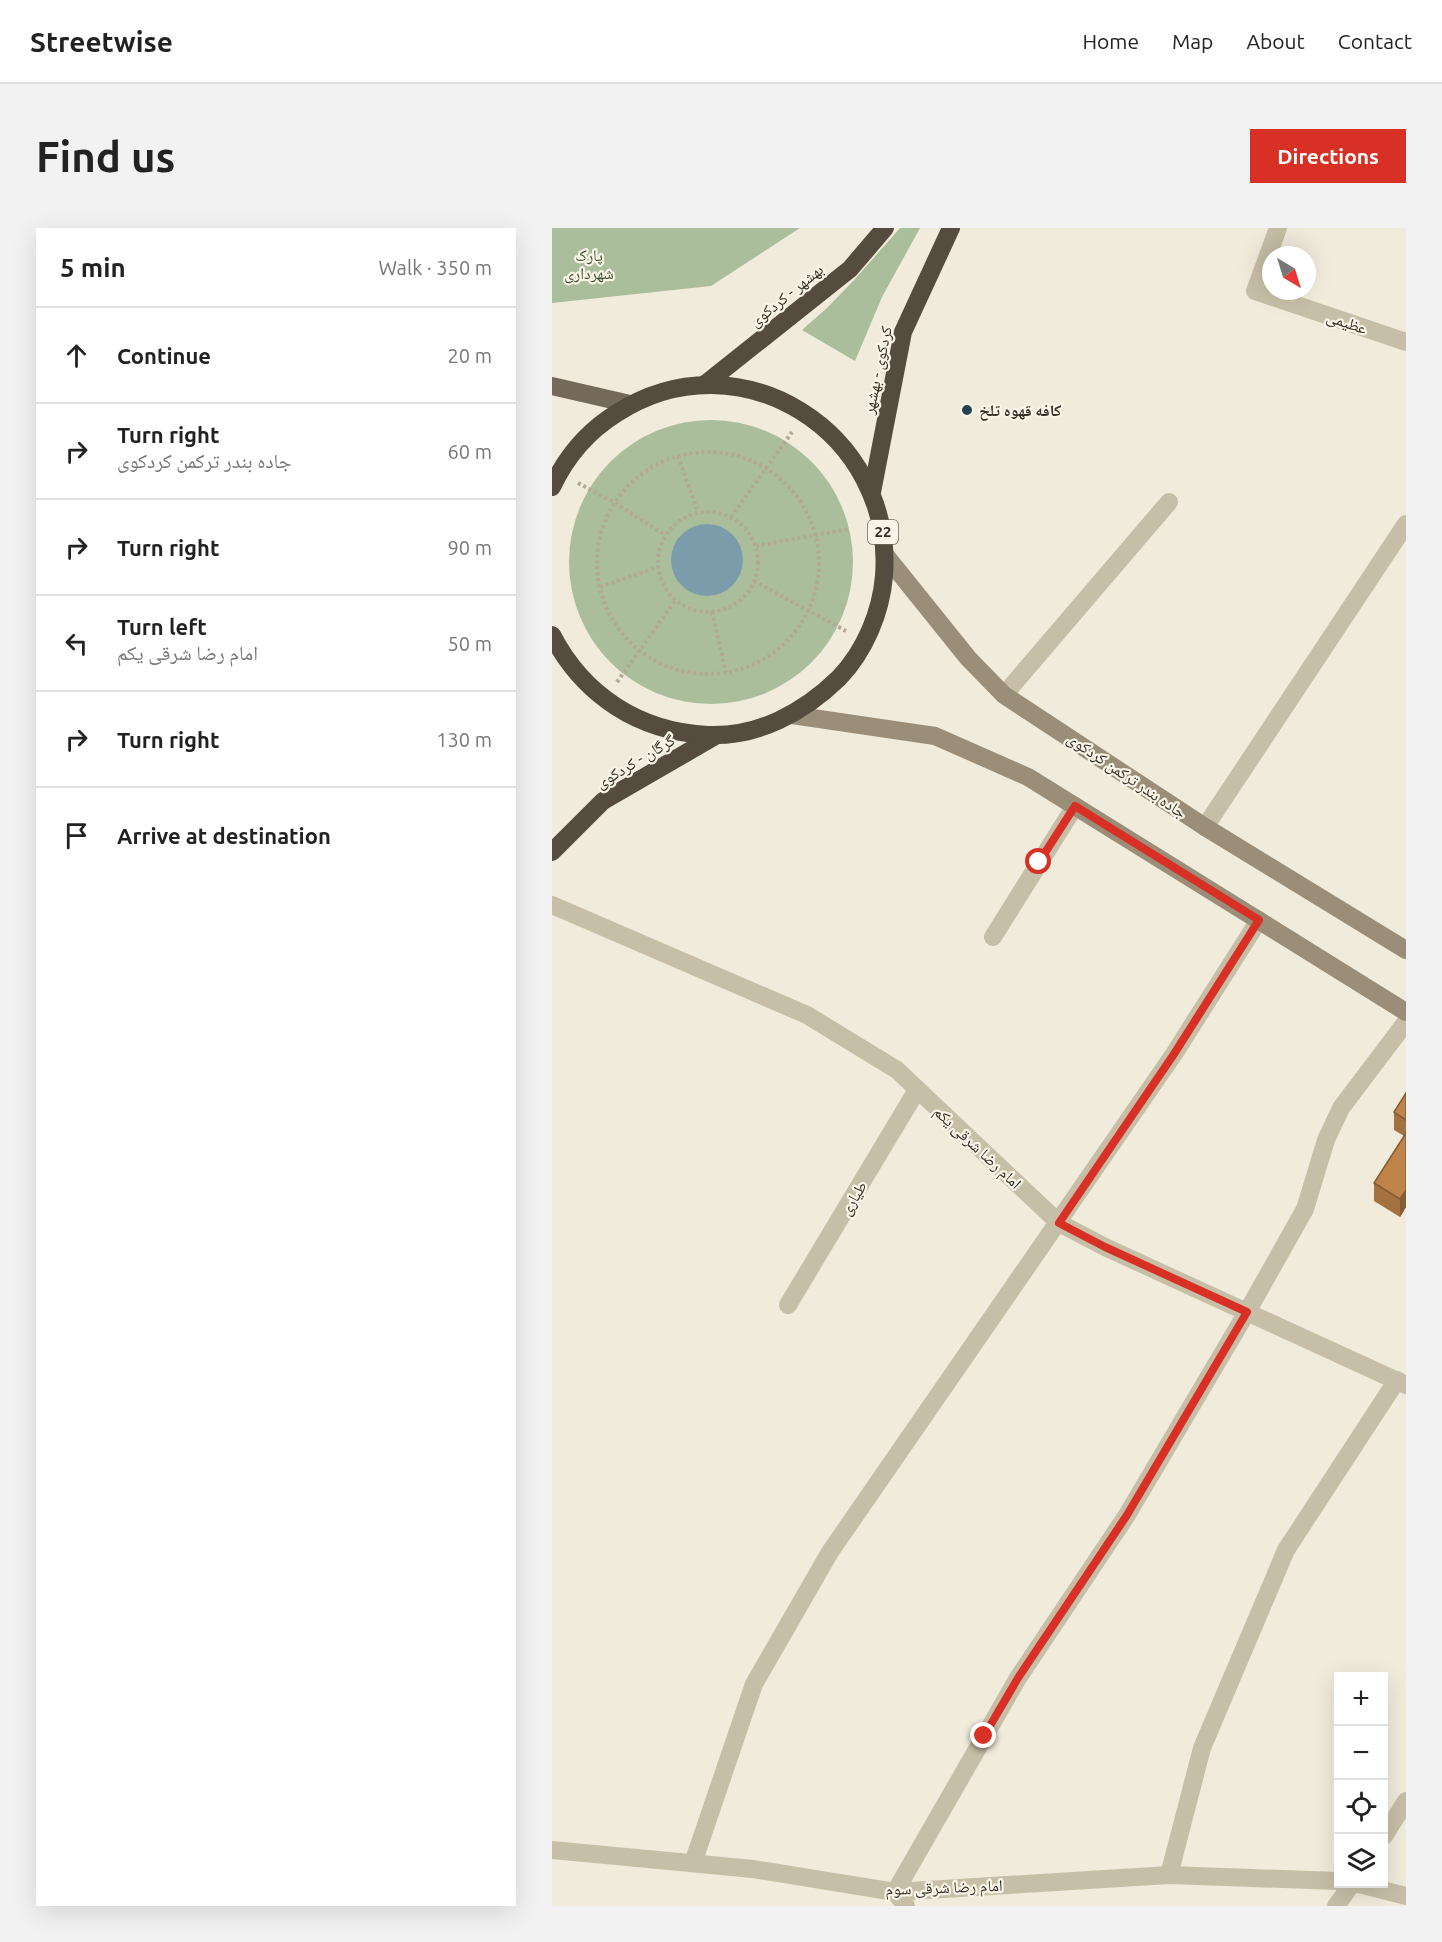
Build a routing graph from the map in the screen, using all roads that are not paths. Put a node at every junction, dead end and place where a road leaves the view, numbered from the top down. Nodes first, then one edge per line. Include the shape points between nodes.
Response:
1 (885, 228) edge
2 (951, 228) edge
3 (1278, 228) edge
4 (1406, 342) edge
5 (704, 385) junction
6 (552, 386) edge
7 (630, 404) junction
8 (555, 480) edge
9 (872, 492) junction
10 (1169, 502) dead end
11 (1406, 524) edge
12 (886, 556) junction
13 (552, 635) edge
14 (1004, 695) junction
15 (792, 715) junction
16 (717, 735) junction
17 (1075, 806) junction
18 (1205, 827) junction
19 (552, 852) edge
20 (552, 905) edge
21 (1259, 920) junction
22 (993, 937) dead end
23 (1406, 950) edge
24 (1406, 1012) edge
25 (1406, 1022) edge
26 (917, 1090) junction
27 (1059, 1223) junction
28 (788, 1305) dead end
29 (1247, 1312) junction
30 (1401, 1383) edge
31 (1406, 1802) edge
32 (1384, 1834) edge
33 (552, 1850) edge
34 (693, 1863) junction
35 (1169, 1875) junction
36 (1334, 1881) edge
37 (1349, 1888) edge
38 (1375, 1888) edge
39 (895, 1892) junction
40 (1406, 1896) edge
41 (906, 1906) edge
42 (1336, 1906) edge

1 - 5 highway, بهشهر - کردکوی via 850,269
2 - 9 highway, کردکوی - بهشهر / 22 via 903,332
3 - 4 street, عظیمی via 1255,291
5 - 7 highway, 22 via 654,394
5 - 9 highway, 22 via 740,387 774,396 805,412 832,434 855,461
6 - 7 main road
7 - 8 highway, 22 via 578,446
9 - 12 highway, 22 via 882,523
10 - 14 street
11 - 18 street
12 - 14 main road, جاده بندر ترکمن کردکوی
12 - 15 highway, 22 via 877,614 865,641 846,670 821,695
13 - 16 highway, 22 via 581,679 630,716 658,728
14 - 18 main road, جاده بندر ترکمن کردکوی
15 - 16 highway, 22 via 743,732
15 - 17 main road via 935,736 1028,777
16 - 19 highway, گرگان - کردکوی / 22 via 603,801
17 - 21 main road
17 - 22 street
18 - 23 main road, جاده بندر ترکمن کردکوی
20 - 26 street, امام رضا شرقی یکم via 807,1015 897,1070
21 - 24 main road
21 - 27 street
25 - 29 street via 1341,1108 1326,1140 1305,1209
26 - 27 street, امام رضا شرقی یکم
26 - 28 street, طیاری
27 - 29 street, امام رضا شرقی یکم
27 - 34 street via 830,1552 753,1684
29 - 30 street, امام رضا شرقی یکم
29 - 39 street via 1127,1515 1018,1678
30 - 35 street via 1286,1550 1202,1748
31 - 32 street
33 - 34 street, امام رضا شرقی سوم
34 - 39 street, امام رضا شرقی سوم
35 - 36 street, امام رضا شرقی سوم
35 - 39 street, امام رضا شرقی سوم
37 - 42 street
38 - 40 street
39 - 41 street

